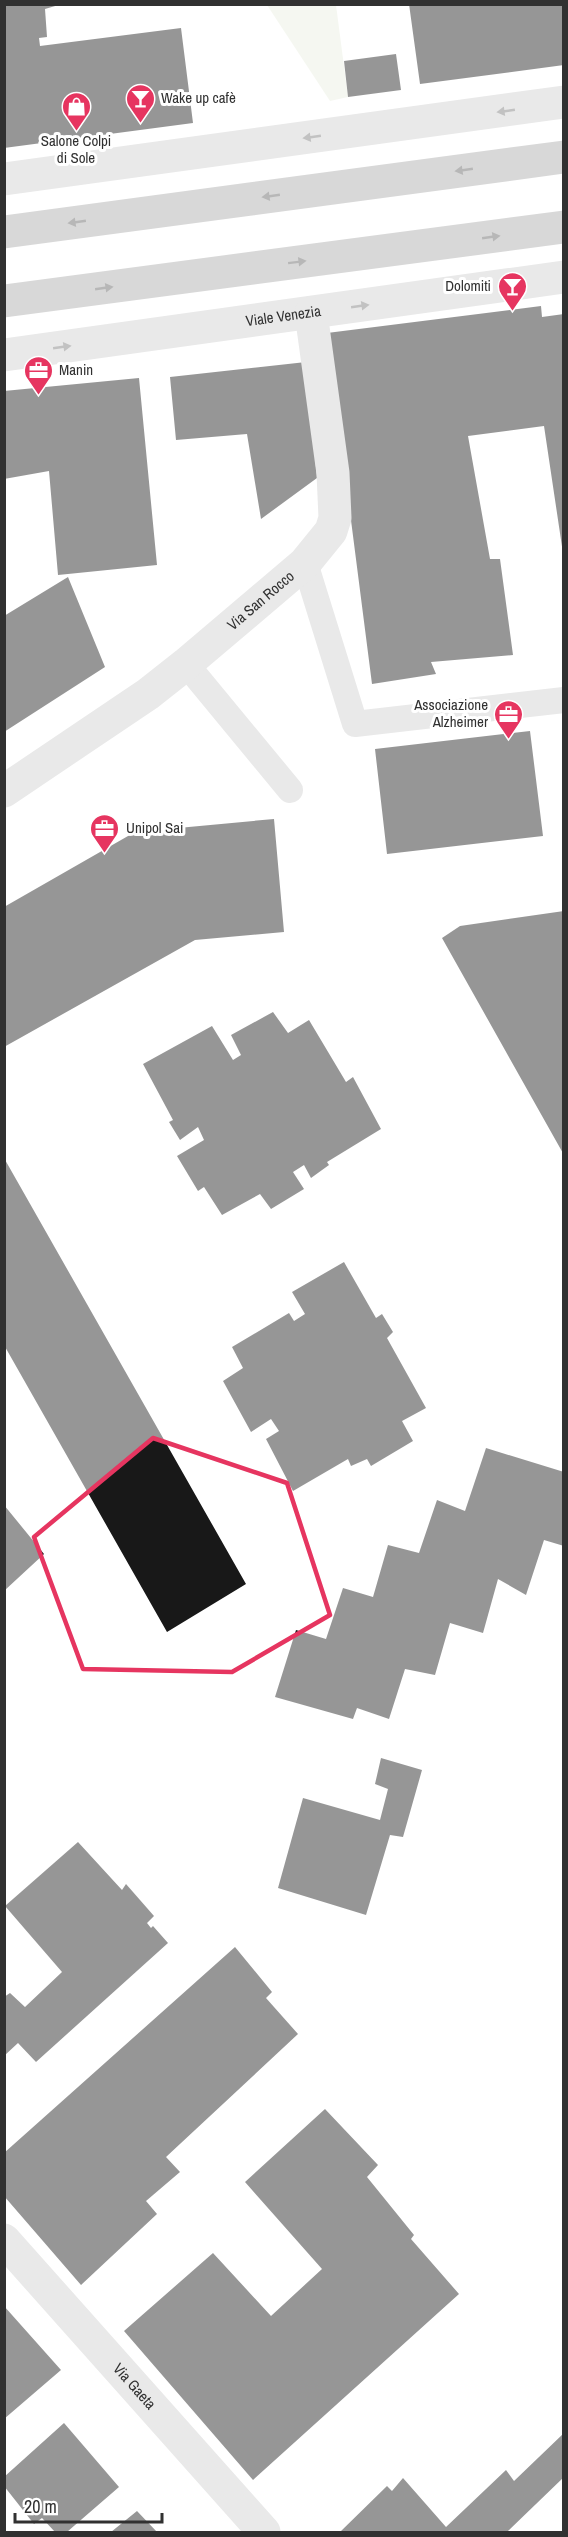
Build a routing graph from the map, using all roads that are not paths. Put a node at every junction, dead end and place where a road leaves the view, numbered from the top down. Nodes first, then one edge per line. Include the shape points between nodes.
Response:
1 (564, 102) edge
2 (564, 157) edge
3 (4, 179) edge
4 (564, 227) edge
5 (4, 232) edge
6 (564, 278) edge
7 (4, 301) edge
8 (311, 313) junction
9 (4, 355) edge
10 (305, 563) junction
11 (186, 664) junction
12 (564, 700) edge
13 (290, 790) dead end
14 (4, 791) edge
15 (4, 2240) edge
16 (264, 2532) edge

1 -> 3 street
2 -> 5 main road
7 -> 4 main road
8 -> 6 street, Viale Venezia
9 -> 8 street, Viale Venezia
8 - 10 street, Via San Rocco via 333,473 335,518 331,531
10 - 11 street, Via San Rocco
10 - 12 lane via 355,724
11 - 13 lane
11 - 14 street, Via San Rocco
15 - 16 street, Via Gaeta

